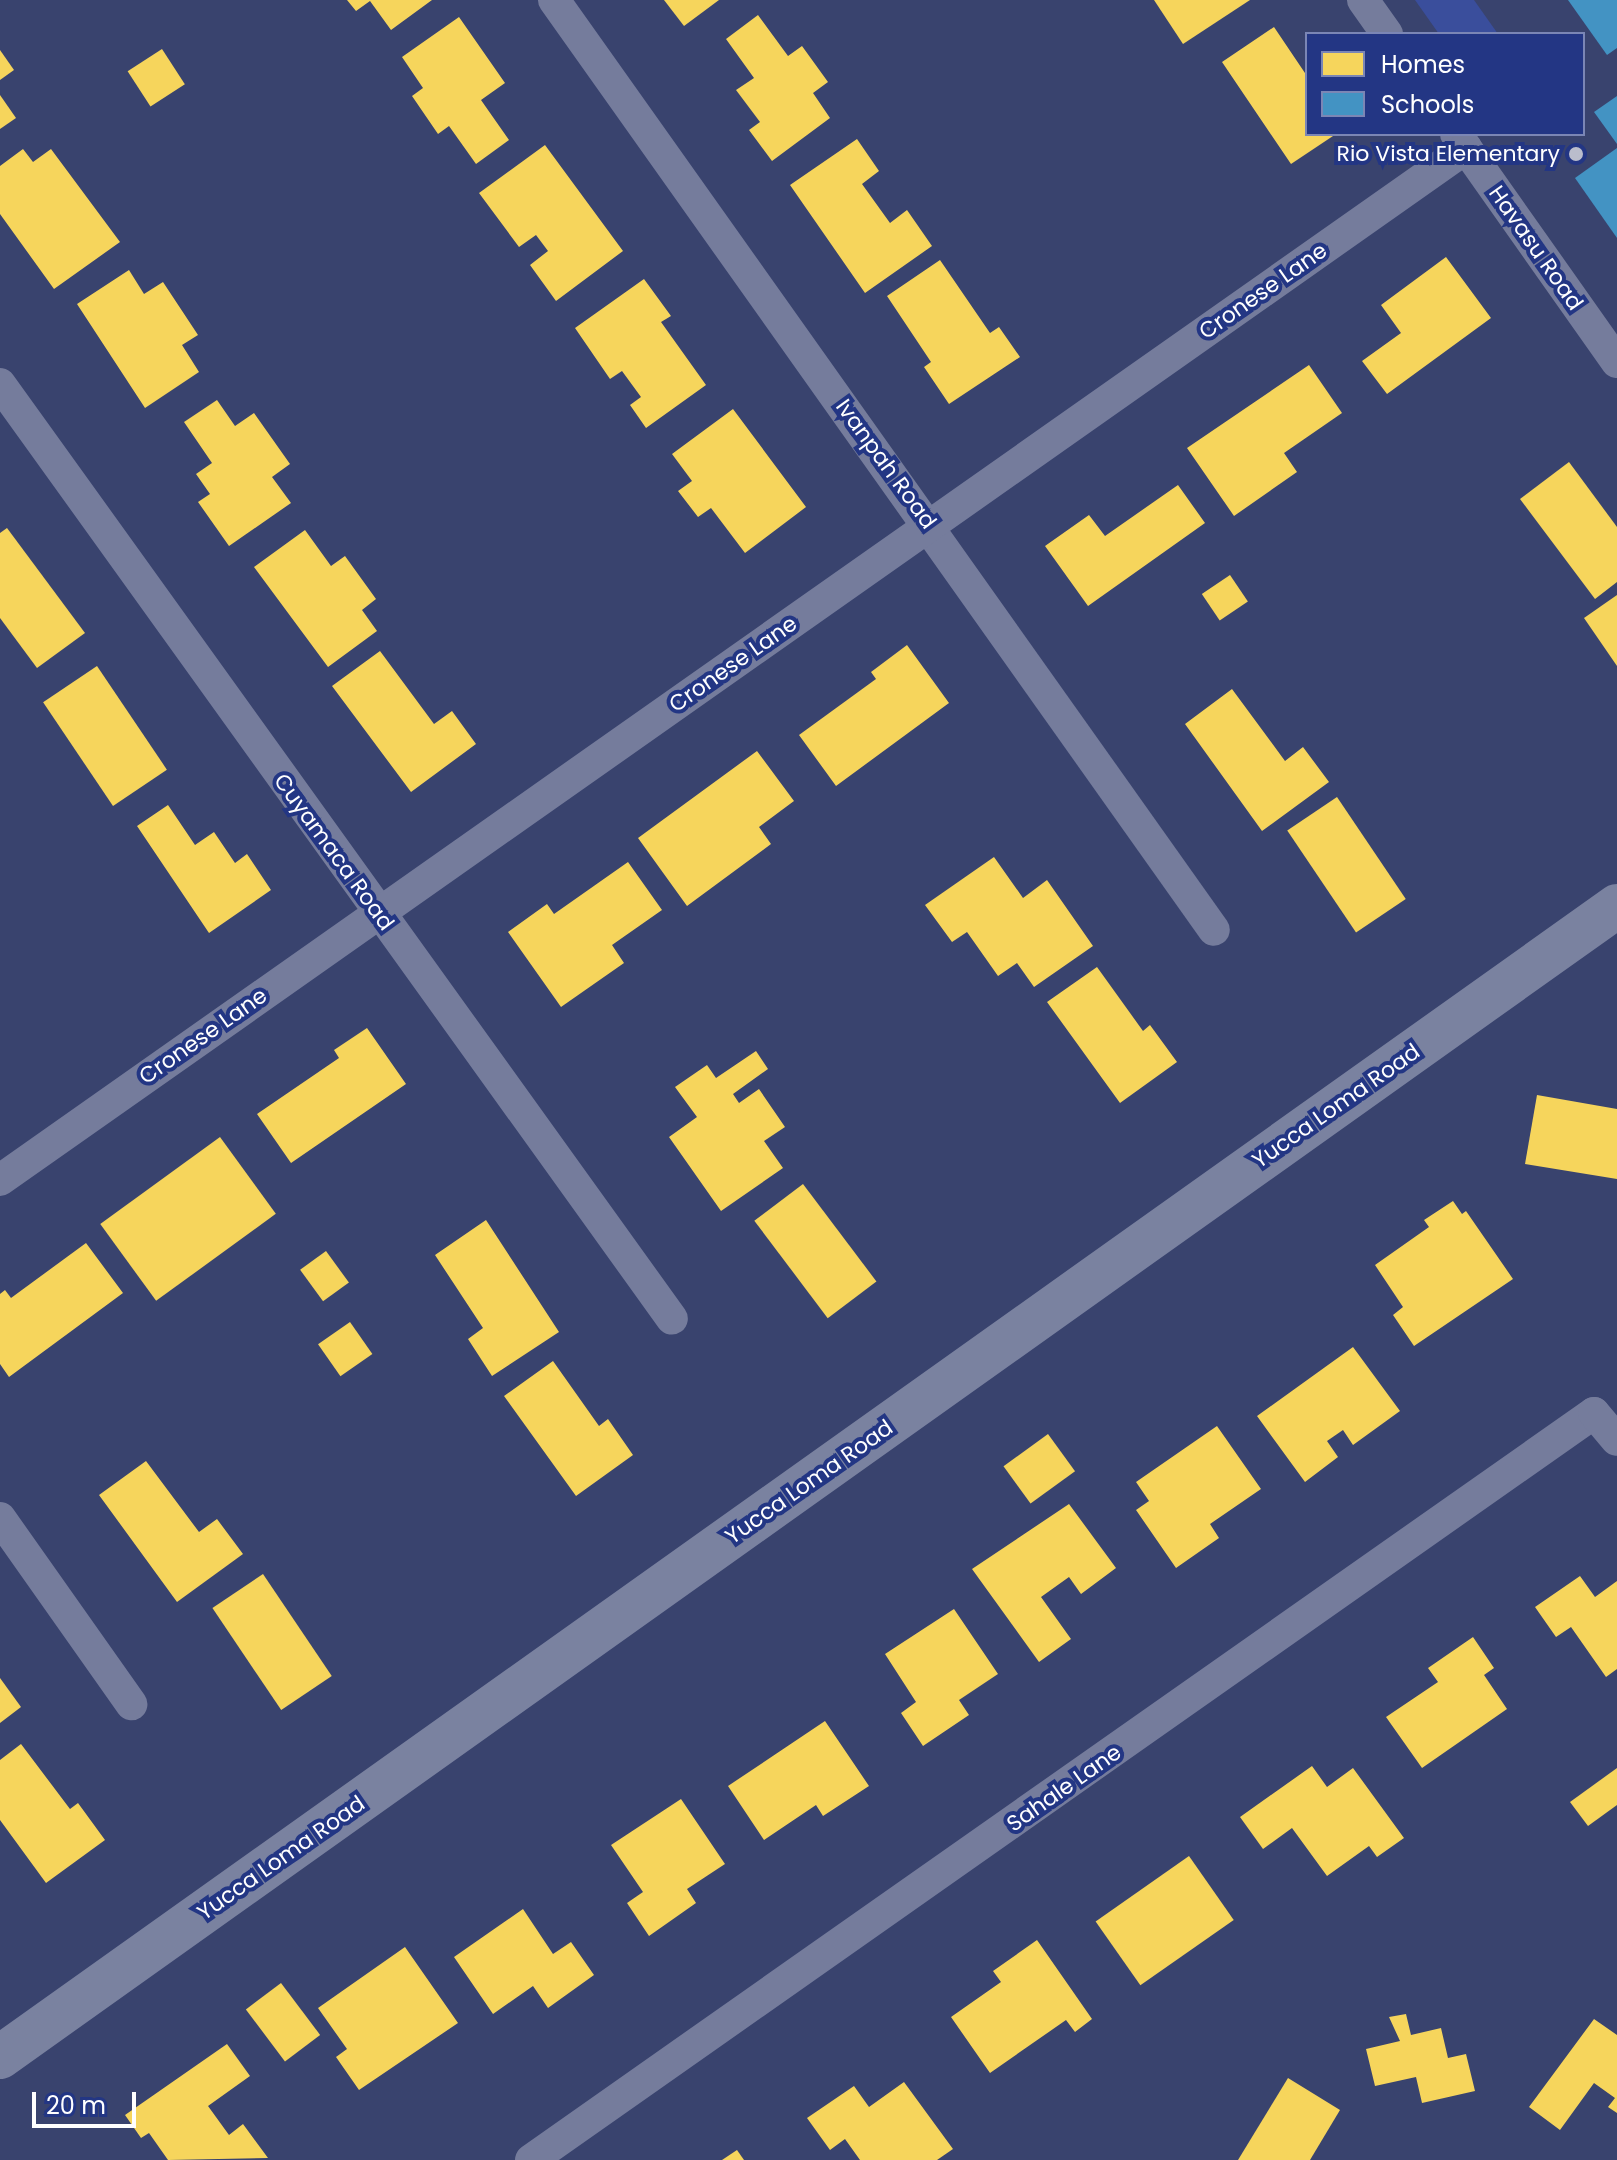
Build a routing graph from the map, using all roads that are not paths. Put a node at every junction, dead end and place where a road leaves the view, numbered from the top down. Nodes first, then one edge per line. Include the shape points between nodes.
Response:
1 (554, 0) edge
2 (1363, 0) edge
3 (1386, 32) edge
4 (1461, 141) edge
5 (1617, 362) edge
6 (0, 384) edge
7 (930, 525) junction
8 (1617, 906) edge
9 (377, 913) junction
10 (1214, 930) dead end
11 (0, 1180) edge
12 (672, 1319) dead end
13 (1617, 1440) edge
14 (0, 1518) edge
15 (131, 1704) dead end
16 (0, 2057) edge
17 (531, 2160) edge

1 - 7 street, Ivanpah Road
2 - 3 street
4 - 5 street, Havasu Road
4 - 7 street, Cronese Lane
6 - 9 street, Cuyamaca Road
7 - 9 street, Cronese Lane
7 - 10 street, Ivanpah Road
8 - 16 main road, Yucca Loma Road
9 - 11 street, Cronese Lane
9 - 12 street, Cuyamaca Road
13 - 17 street, Sahale Lane via 1594,1413
14 - 15 street

